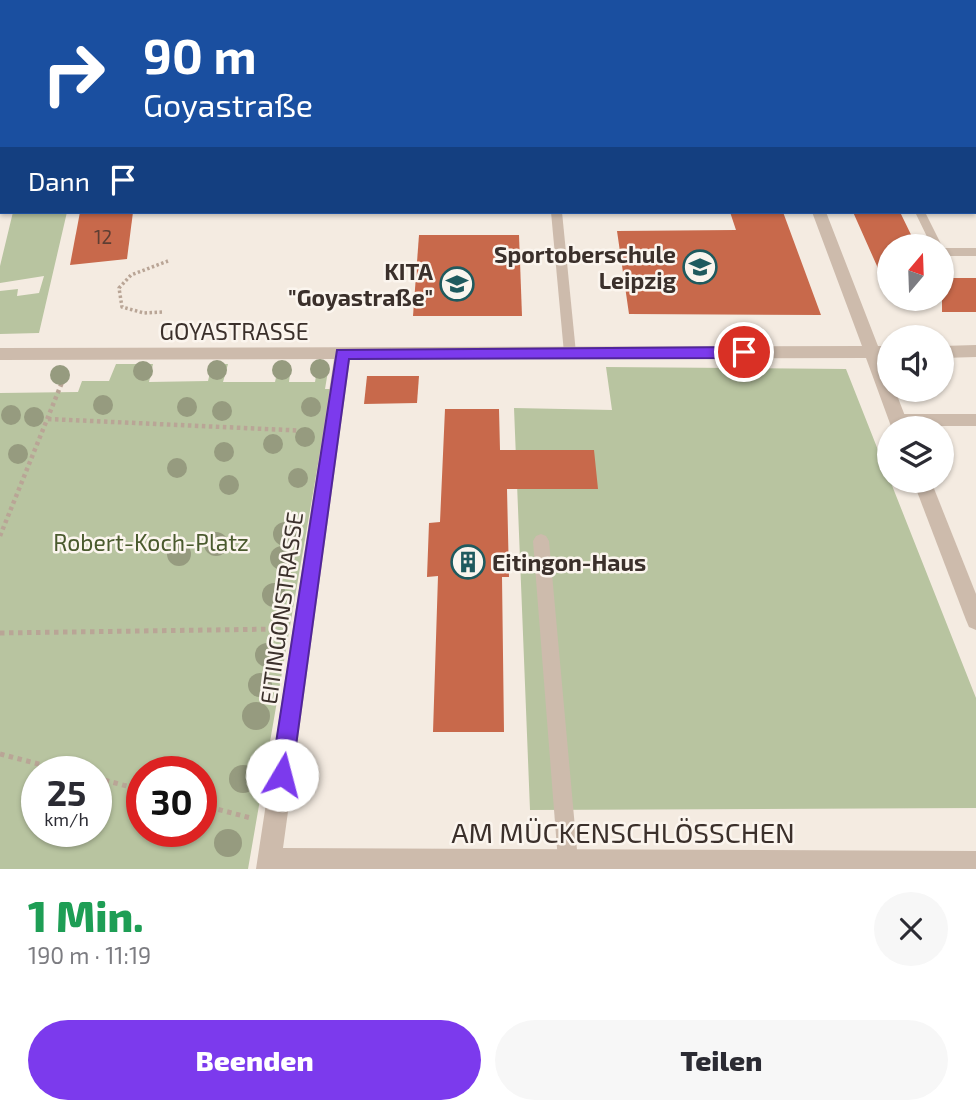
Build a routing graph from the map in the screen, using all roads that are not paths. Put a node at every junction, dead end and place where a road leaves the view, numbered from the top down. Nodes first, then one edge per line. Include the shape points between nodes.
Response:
1 (556, 214) edge
2 (820, 214) edge
3 (921, 214) edge
4 (931, 234) edge
5 (954, 252) edge
6 (976, 252) edge
7 (976, 351) edge
8 (871, 352) junction
9 (877, 352) edge
10 (954, 352) edge
11 (570, 353) junction
12 (0, 354) edge
13 (343, 354) junction
14 (896, 416) edge
15 (976, 420) edge
16 (954, 421) edge
17 (927, 493) edge
18 (541, 541) dead end
19 (976, 620) edge
20 (568, 861) junction
21 (976, 863) edge
22 (268, 865) edge

1 - 11 lane
2 - 8 street
3 - 4 lane
5 - 6 lane
7 - 10 street
8 - 9 street, GOYASTRASSE
8 - 11 street, GOYASTRASSE
8 - 14 street
11 - 13 street, GOYASTRASSE
12 - 13 street, GOYASTRASSE
13 - 22 street, EITINGONSTRASSE
15 - 16 lane
17 - 19 street
18 - 20 lane
20 - 21 street, AM MÜCKENSCHLÖSSCHEN
20 - 22 street, AM MÜCKENSCHLÖSSCHEN

